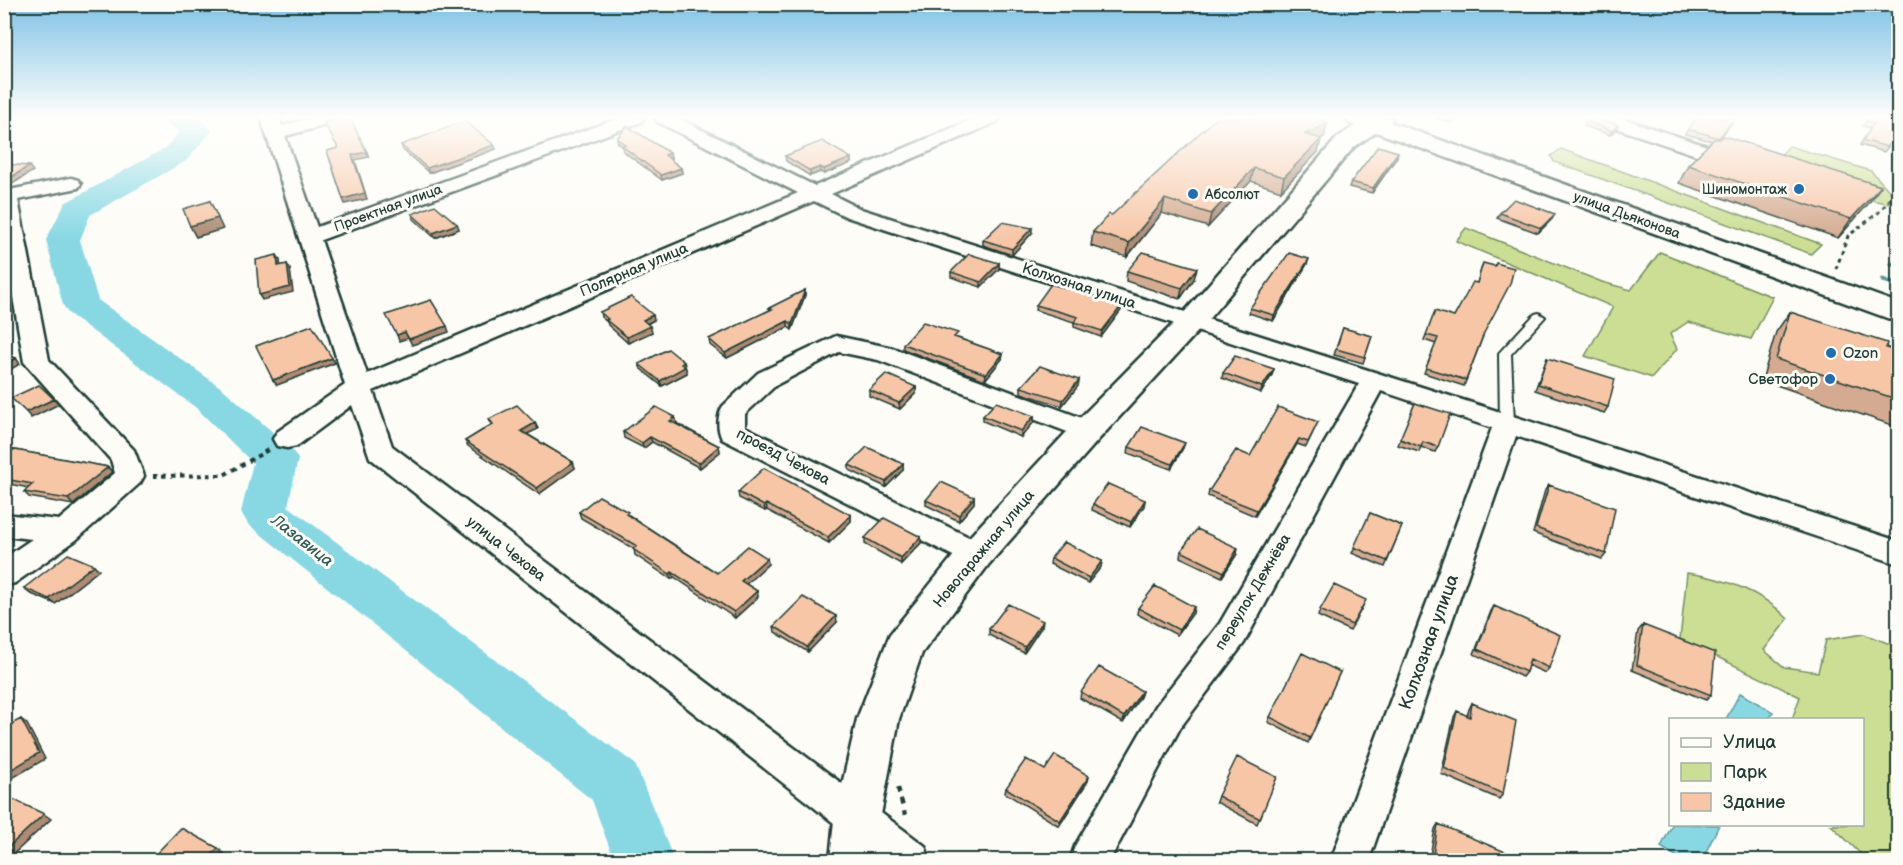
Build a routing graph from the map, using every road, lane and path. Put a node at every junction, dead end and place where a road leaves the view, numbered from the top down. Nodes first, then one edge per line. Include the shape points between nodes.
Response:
1 (284, 158) edge
2 (525, 158) edge
3 (745, 158) edge
4 (896, 158) edge
5 (1332, 158) edge
6 (1475, 158) edge
7 (71, 184) dead end
8 (1899, 190) edge
9 (814, 193) junction
10 (6, 197) edge
11 (310, 237) junction
12 (12, 266) edge
13 (1845, 275) dead end
14 (1899, 313) edge
15 (1539, 317) dead end
16 (1191, 322) junction
17 (1374, 380) junction
18 (358, 388) junction
19 (1507, 423) junction
20 (1088, 429) junction
21 (287, 439) joint
22 (130, 476) junction
23 (4, 525) edge
24 (65, 532) junction
25 (1891, 547) edge
26 (976, 554) junction
27 (4, 574) edge
28 (896, 778) dead end
29 (856, 840) edge
30 (909, 843) edge
31 (1089, 861) edge
32 (1350, 861) edge

1 - 11 street, улица Чехова
2 - 11 street, Проектная улица
3 - 9 street, Колхозная улица
4 - 9 street, Полярная улица
5 - 16 main road, Новогаражная улица
6 - 14 main road, улица Дьяконова
7 - 10 street
8 - 13 path via 1878,213 1848,236 1836,270
9 - 16 street, Колхозная улица via 854,213
9 - 18 street, Полярная улица
10 - 12 street
11 - 18 street, улица Чехова
12 - 22 street via 36,362 124,457
15 - 19 lane via 1505,353
16 - 17 street, Колхозная улица
16 - 20 main road, Новогаражная улица
17 - 19 street, Колхозная улица
17 - 31 street, переулок Дежнёва via 1232,633 1168,717
18 - 21 street, Полярная улица
18 - 29 street, улица Чехова via 380,451
19 - 25 street, Колхозная улица
19 - 32 street, Колхозная улица
20 - 26 main road, Новогаражная улица
20 - 26 street, проезд Чехова via 884,353 836,344 768,379 732,412 732,432
21 - 22 path via 224,476
22 - 24 street
23 - 24 street
24 - 27 street
26 - 29 main road, Новогаражная улица via 904,646 878,719
28 - 30 path
29 - 30 street, улица Чехова

